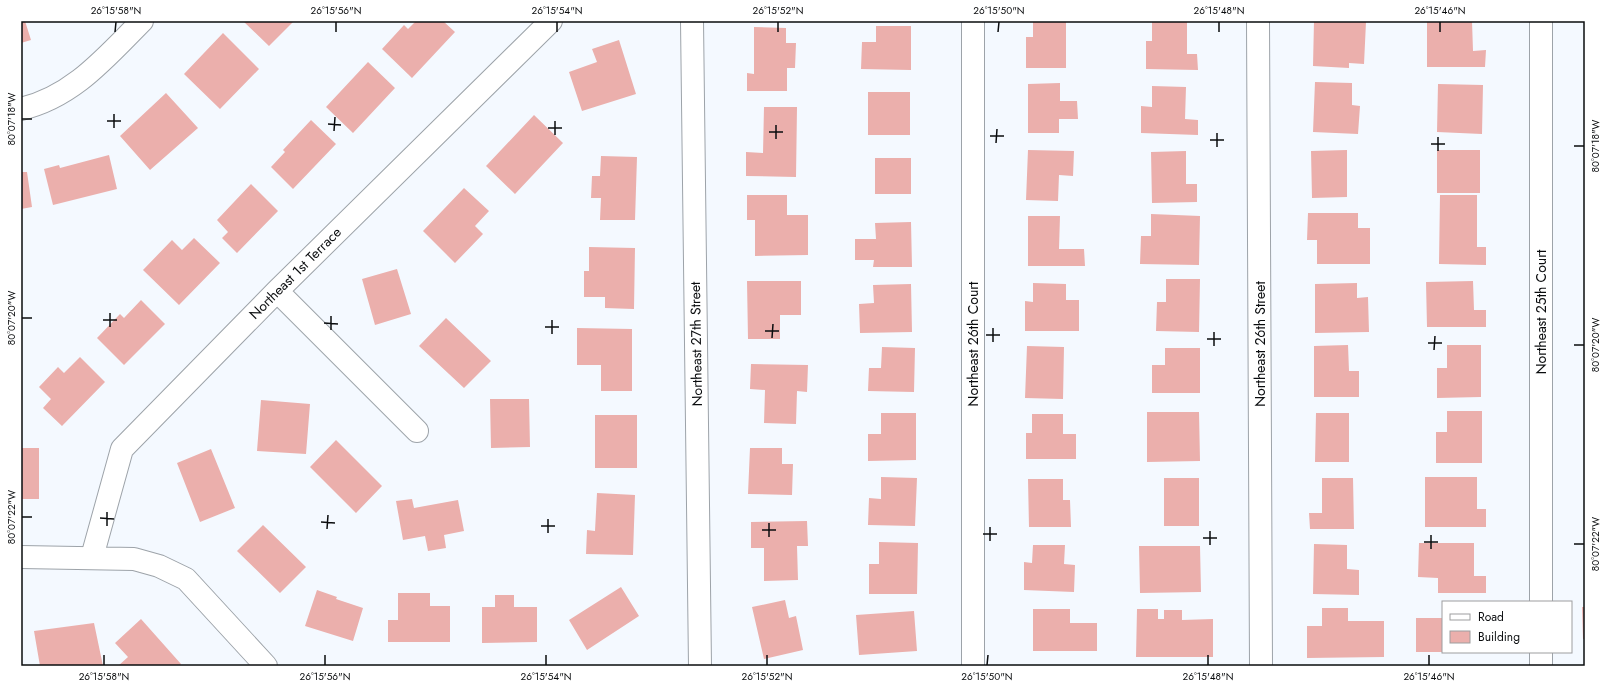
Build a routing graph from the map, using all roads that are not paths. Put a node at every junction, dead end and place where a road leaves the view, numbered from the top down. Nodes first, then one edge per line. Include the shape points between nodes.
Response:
1 (142, 21) edge
2 (551, 21) edge
3 (692, 21) edge
4 (973, 21) edge
5 (1258, 21) edge
6 (1541, 21) edge
7 (21, 109) edge
8 (277, 291) junction
9 (417, 431) dead end
10 (21, 558) edge
11 (92, 558) junction
12 (1541, 601) edge
13 (1541, 653) edge
14 (266, 666) edge
15 (700, 666) edge
16 (973, 666) edge
17 (1261, 666) edge
18 (1541, 666) edge

1 - 7 street via 86,78 40,105
2 - 8 street, Northeast 1st Terrace
3 - 15 street, Northeast 27th Street
4 - 16 street, Northeast 26th Court
5 - 17 street, Northeast 26th Street
6 - 12 street, Northeast 25th Court
8 - 9 street
8 - 11 street, Northeast 1st Terrace via 122,449
10 - 11 street
11 - 14 street via 134,559 159,566 186,579
13 - 18 street

